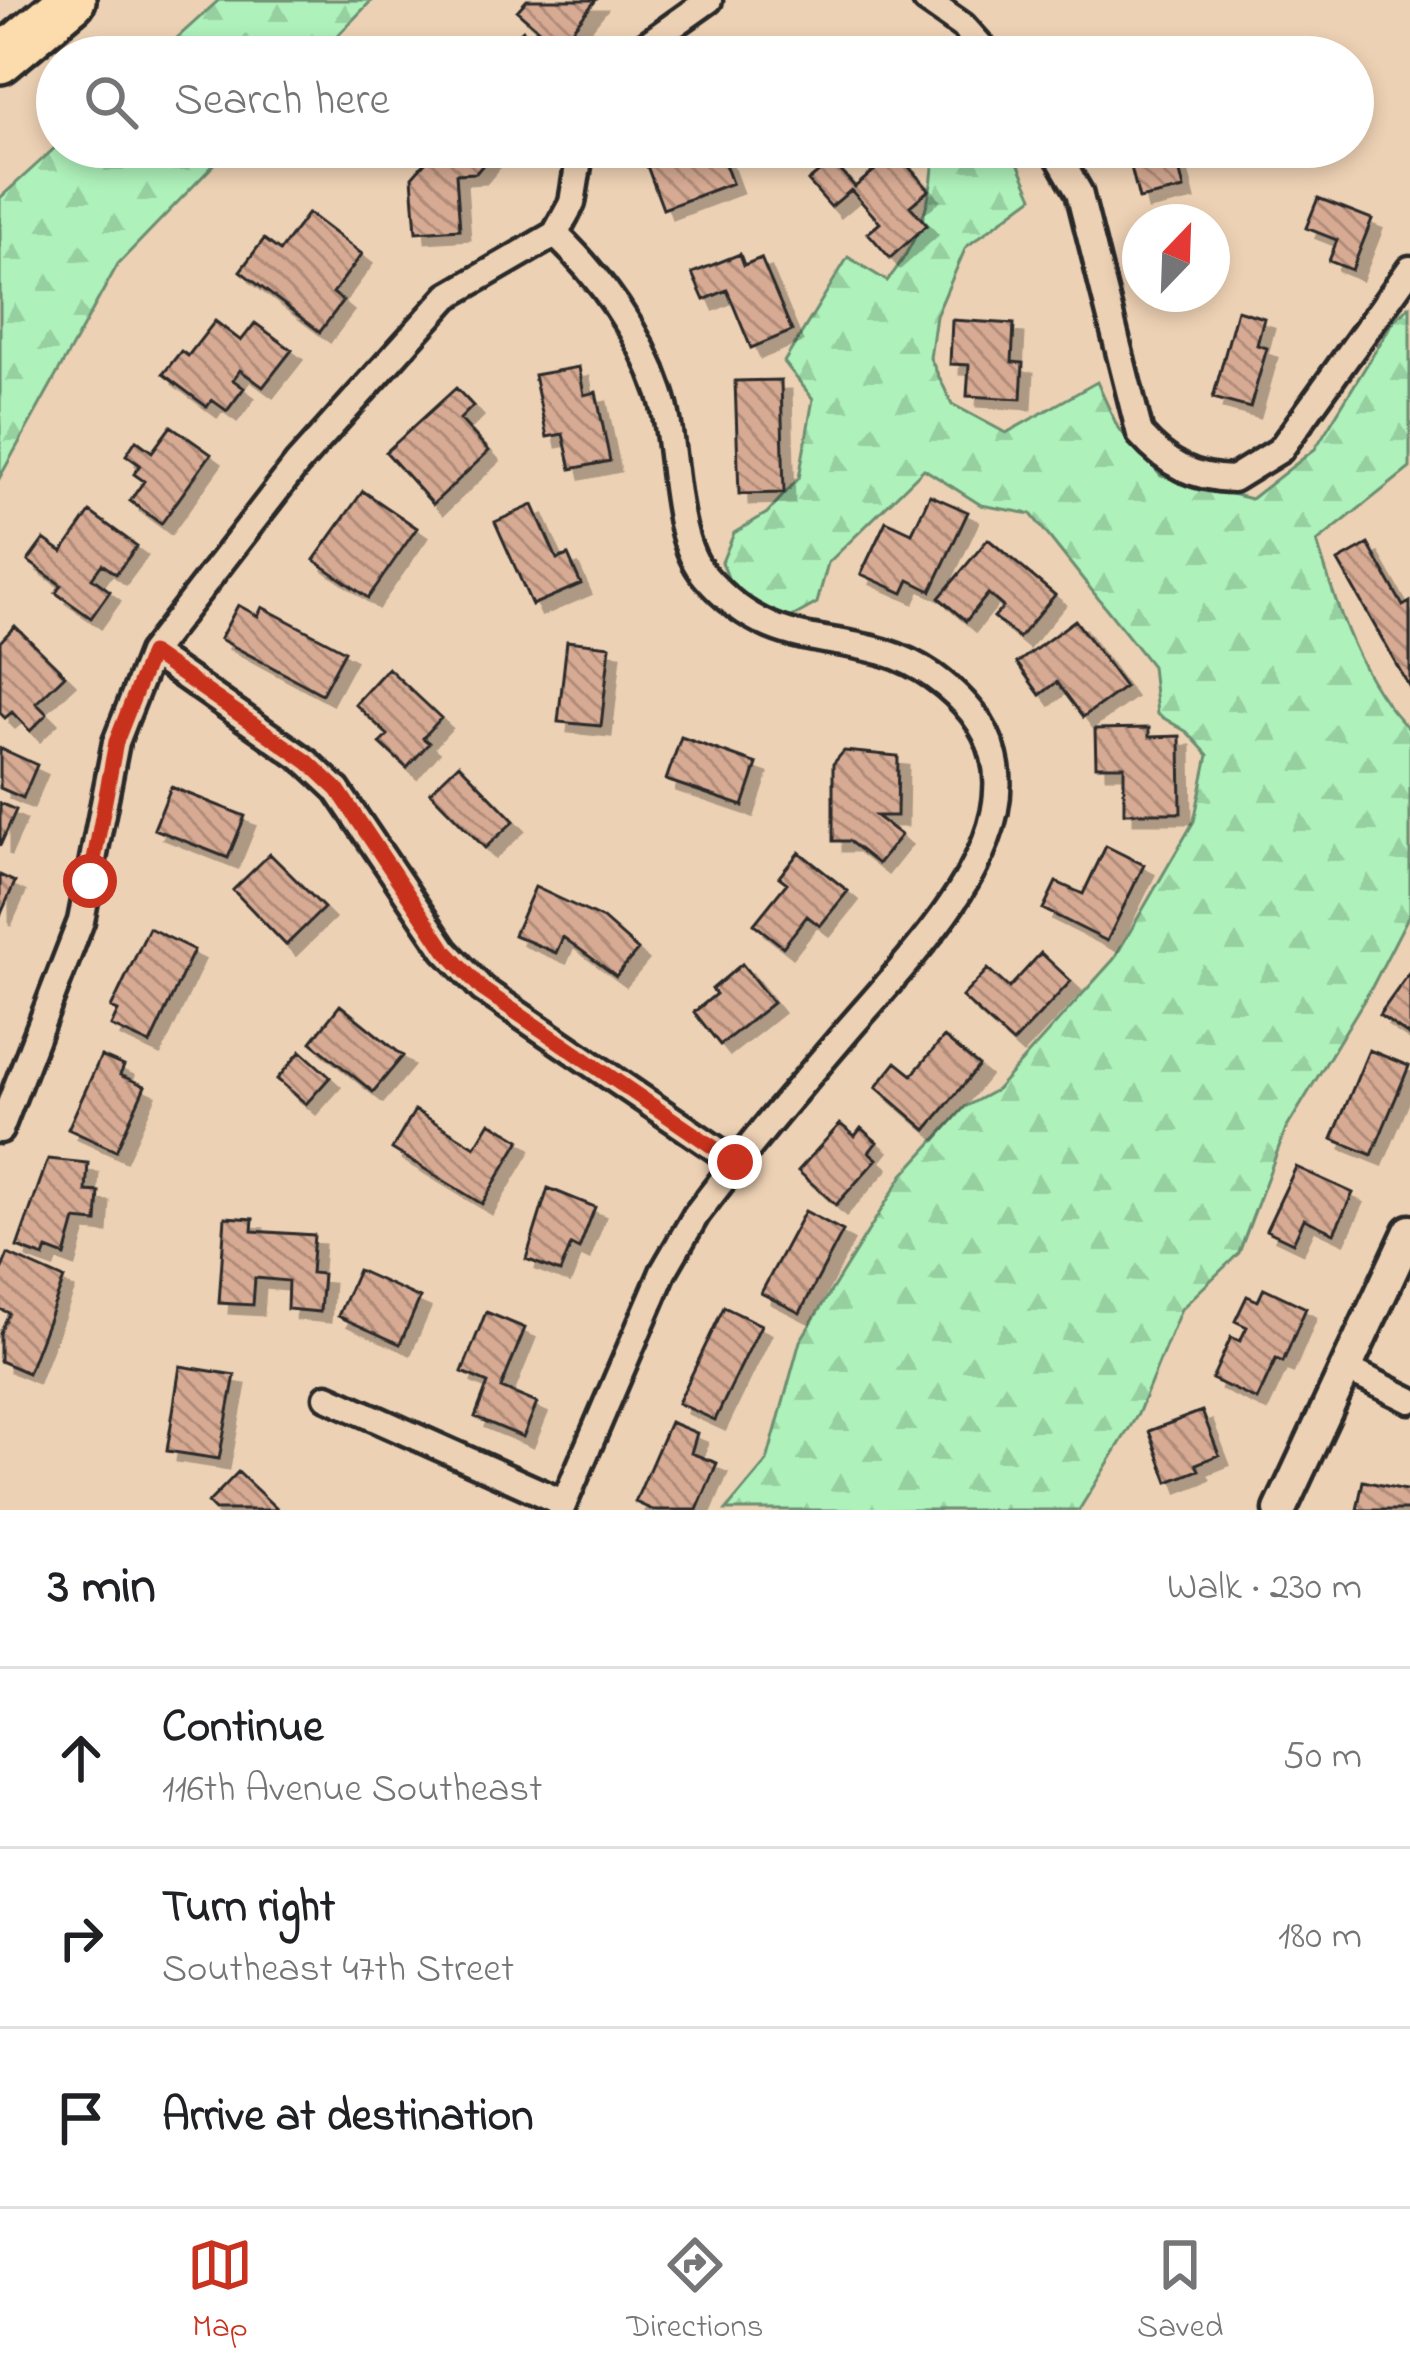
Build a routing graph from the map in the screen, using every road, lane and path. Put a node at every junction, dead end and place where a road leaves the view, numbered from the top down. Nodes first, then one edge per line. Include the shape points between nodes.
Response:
1 (72, 0) edge
2 (709, 0) edge
3 (926, 0) edge
4 (658, 36) edge
5 (972, 36) edge
6 (0, 60) edge
7 (578, 168) edge
8 (1064, 168) edge
9 (555, 234) junction
10 (1410, 269) edge
11 (151, 653) junction
12 (0, 1130) edge
13 (735, 1162) junction
14 (1410, 1231) edge
15 (1345, 1368) junction
16 (327, 1397) dead end
17 (1410, 1400) edge
18 (563, 1506) edge
19 (1280, 1510) edge

1 - 6 highway
2 - 4 street
3 - 5 street
7 - 9 street via 572,203
8 - 10 street via 1084,209 1140,434 1186,472 1233,479 1280,450
9 - 11 street via 448,296 297,464
9 - 13 street via 608,291 661,393 700,571 785,635 868,647 931,675 968,706 996,760 988,840 958,901
11 - 12 street via 116,742 81,921
11 - 13 street via 338,790 445,950 482,989
13 - 18 street via 663,1271
14 - 15 street
15 - 17 street
15 - 19 street
16 - 18 street

